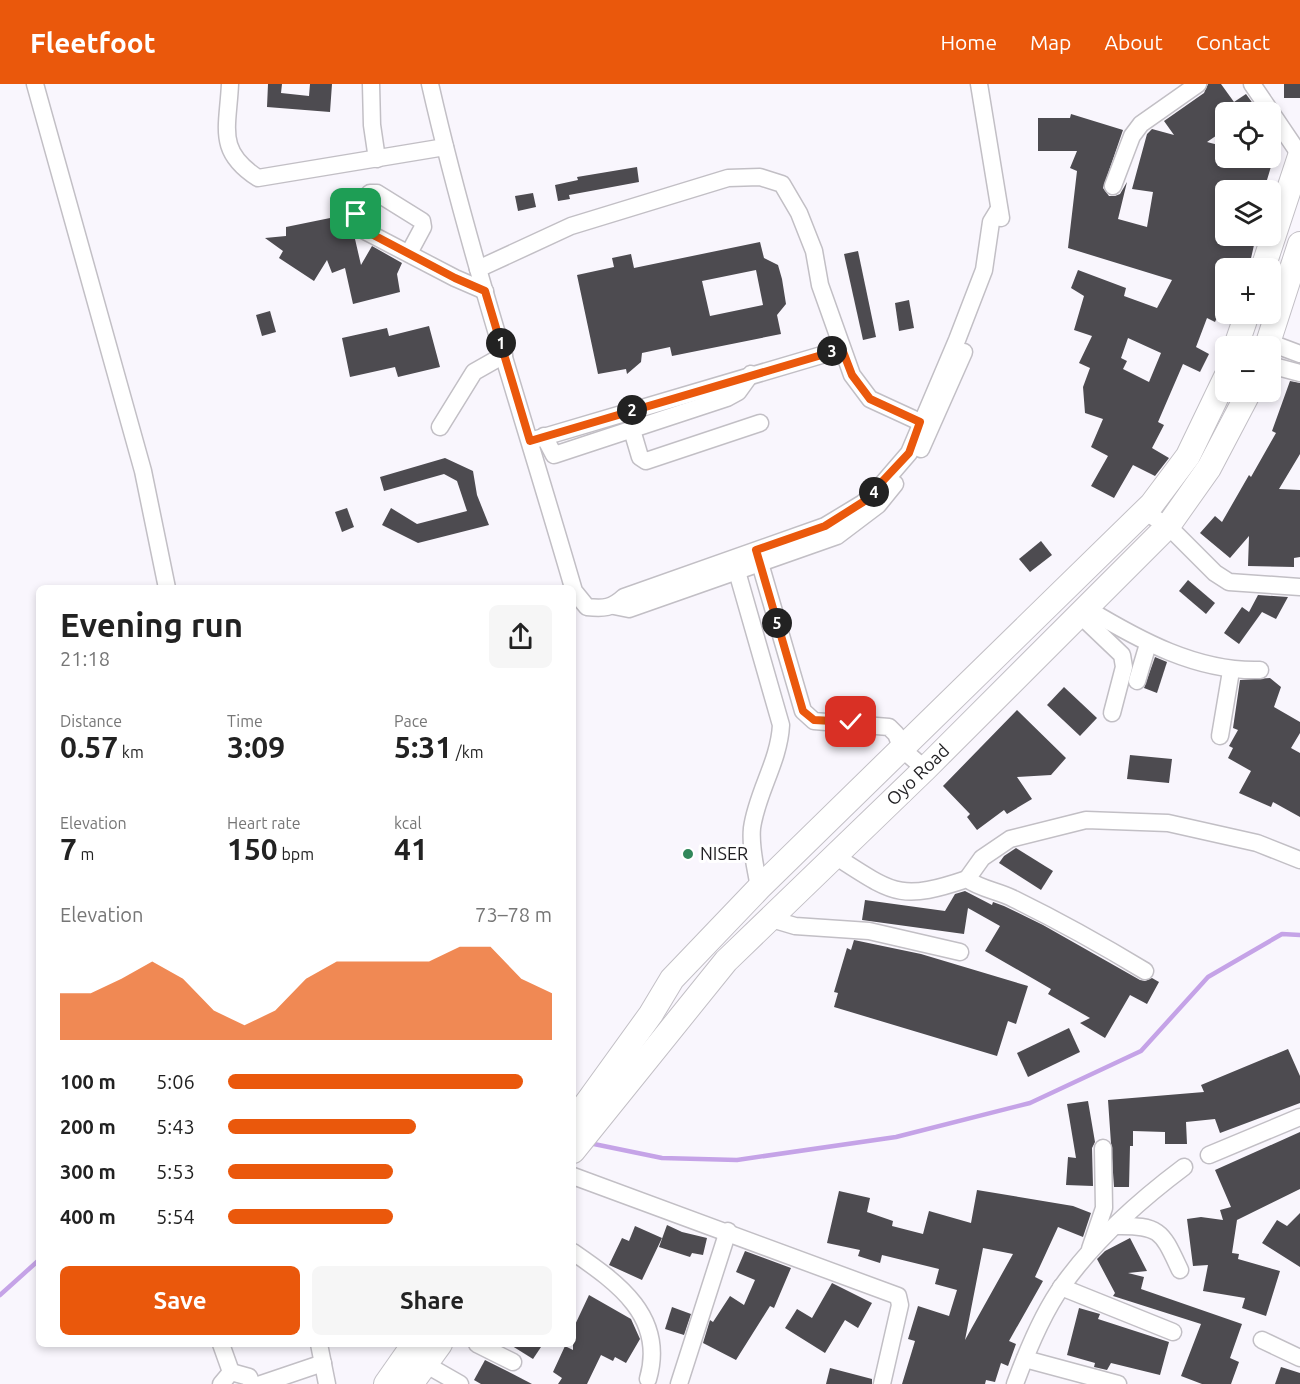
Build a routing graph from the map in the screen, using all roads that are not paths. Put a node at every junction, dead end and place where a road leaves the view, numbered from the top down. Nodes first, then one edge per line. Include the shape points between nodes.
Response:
1 (34, 84) edge
2 (230, 84) edge
3 (371, 84) edge
4 (430, 84) edge
5 (979, 84) edge
6 (1198, 84) edge
7 (1252, 84) edge
8 (445, 147) junction
9 (1300, 156) edge
10 (377, 159) junction
11 (1113, 186) dead end
12 (999, 209) junction
13 (1300, 244) edge
14 (410, 253) dead end
15 (1266, 258) edge
16 (478, 268) junction
17 (485, 291) junction
18 (1272, 336) edge
19 (842, 349) junction
20 (1281, 352) edge
21 (1300, 354) edge
22 (504, 355) junction
23 (1281, 360) edge
24 (1300, 373) edge
25 (751, 374) junction
26 (1215, 400) edge
27 (1244, 402) edge
28 (920, 422) junction
29 (760, 423) dead end
30 (440, 428) dead end
31 (632, 430) junction
32 (537, 439) junction
33 (1145, 512) junction
34 (1168, 526) junction
35 (758, 557) junction
36 (735, 565) junction
37 (166, 585) edge
38 (573, 585) edge
39 (1300, 587) edge
40 (576, 593) edge
41 (1083, 611) junction
42 (1148, 644) junction
43 (1260, 670) dead end
44 (1231, 671) junction
45 (1137, 681) dead end
46 (1112, 713) dead end
47 (807, 716) junction
48 (781, 725) junction
49 (1220, 736) dead end
50 (902, 749) junction
51 (925, 769) junction
52 (835, 856) junction
53 (1300, 861) edge
54 (967, 879) junction
55 (759, 888) junction
56 (768, 918) junction
57 (960, 952) dead end
58 (1145, 971) dead end
59 (1300, 1117) edge
60 (583, 1122) edge
61 (576, 1142) edge
62 (1103, 1148) dead end
63 (1209, 1155) dead end
64 (1184, 1167) dead end
65 (576, 1177) edge
66 (1116, 1226) junction
67 (728, 1231) junction
68 (1089, 1253) junction
69 (576, 1254) edge
70 (1180, 1270) dead end
71 (1061, 1287) junction
72 (1173, 1332) dead end
73 (1262, 1340) dead end
74 (221, 1347) edge
75 (320, 1347) edge
76 (434, 1347) edge
77 (487, 1347) edge
78 (419, 1354) edge
79 (1300, 1358) edge
80 (1025, 1359) junction
81 (322, 1362) junction
82 (513, 1362) dead end
83 (226, 1378) edge
84 (648, 1379) dead end
85 (252, 1384) edge
86 (261, 1384) edge
87 (327, 1384) edge
88 (386, 1384) edge
89 (411, 1384) edge
90 (460, 1384) edge
91 (679, 1384) edge
92 (882, 1384) edge
93 (1015, 1384) edge
94 (1118, 1384) edge

1 - 37 street via 143,471
2 - 10 street via 230,154 258,178
3 - 10 street
4 - 8 street
5 - 12 street
6 - 11 street via 1141,124 1132,136
7 - 9 street
8 - 10 street
8 - 16 street
9 - 15 highway
12 - 28 street via 992,222 984,270
12 - 35 street via 1002,223 998,261 919,454 878,505 837,536
13 - 18 highway
14 - 17 street
16 - 17 street
16 - 19 street via 572,226 728,178 760,177 782,184 799,213
17 - 22 street
19 - 25 street
19 - 28 street via 852,375 870,399
20 - 21 street
22 - 30 street via 474,372
22 - 32 street
23 - 24 street
25 - 31 street via 738,392 727,398
25 - 32 street
26 - 33 highway, Oyo Road via 1188,456
27 - 34 highway, Oyo Road via 1209,468
28 - 35 street via 909,453 863,502 825,526
29 - 31 street via 646,461 640,458
31 - 32 street via 554,455
32 - 38 street
33 - 34 street
33 - 50 highway, Oyo Road
34 - 39 street via 1229,582
34 - 41 highway, Oyo Road
35 - 36 street
35 - 47 street
36 - 40 street via 624,597 604,609 587,607
36 - 48 street
41 - 42 street
41 - 46 street via 1122,655 1124,667
41 - 51 highway, Oyo Road
42 - 44 street
42 - 45 street
43 - 44 street
44 - 49 street
47 - 48 street
47 - 50 street via 814,720 889,727
48 - 55 street via 780,743 752,829
50 - 51 street
50 - 55 highway, Oyo Road
51 - 52 highway, Oyo Road
52 - 54 street via 886,888 909,893
52 - 56 highway, Oyo Road
53 - 54 street via 1257,843 1168,823 1086,820 1010,839 982,858
54 - 58 street via 1087,936
55 - 60 highway, Oyo Road via 672,979
56 - 57 street via 795,926 869,931
56 - 60 highway, Oyo Road via 726,961 659,1047
59 - 63 street
60 - 61 highway, Oyo Road
62 - 68 street via 1104,1208
64 - 66 street
65 - 67 street
66 - 68 street
66 - 70 street via 1144,1225 1164,1236
67 - 91 street
67 - 92 street via 898,1296 900,1305
68 - 71 street
69 - 84 street via 624,1289 636,1304 654,1354
71 - 72 street
71 - 80 street
73 - 79 street
74 - 83 street
75 - 81 street
76 - 78 highway
77 - 82 street
78 - 88 highway
78 - 89 highway
78 - 90 street
80 - 93 street
80 - 94 street
81 - 86 street
81 - 87 street
83 - 85 street via 249,1377

